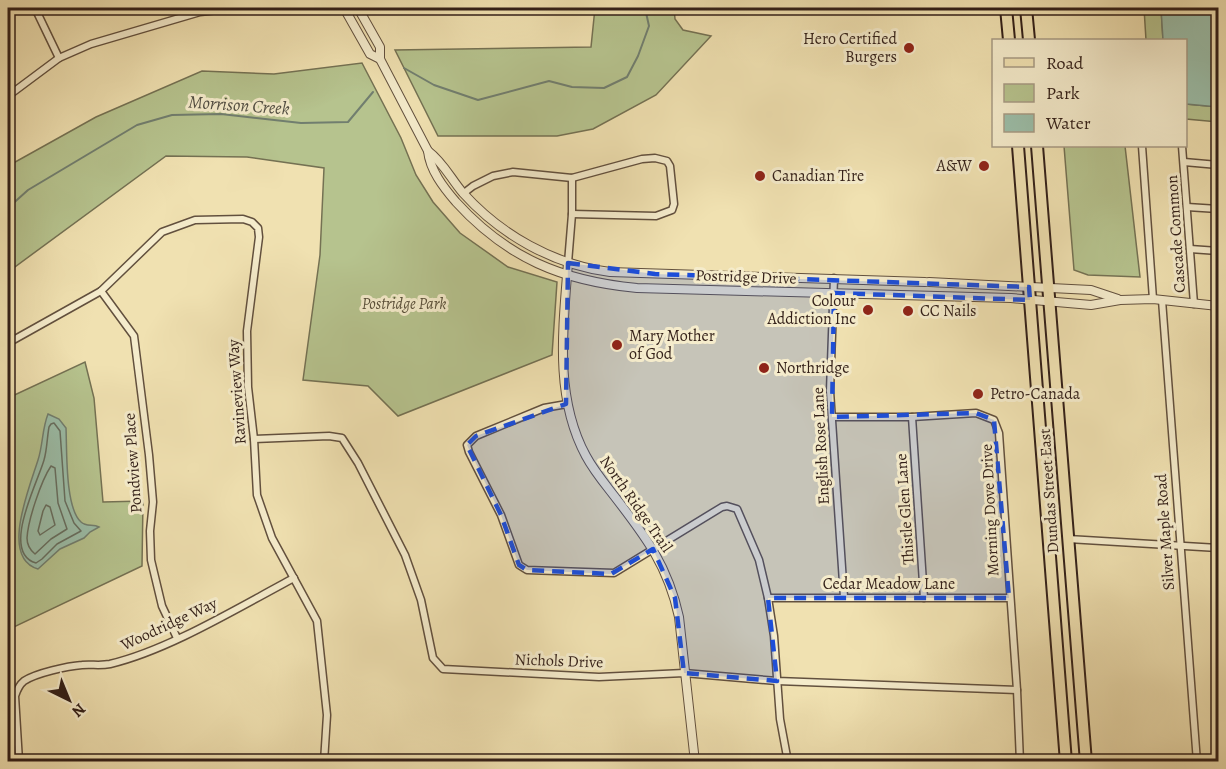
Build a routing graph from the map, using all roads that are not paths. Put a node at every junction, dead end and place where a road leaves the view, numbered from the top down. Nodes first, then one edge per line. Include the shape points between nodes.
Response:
1 (35, 8) edge
2 (236, 8) edge
3 (344, 8) edge
4 (358, 8) edge
5 (1006, 8) edge
6 (1026, 8) edge
7 (187, 11) edge
8 (1009, 39) edge
9 (1029, 39) edge
10 (59, 57) junction
11 (380, 59) junction
12 (8, 96) edge
13 (1018, 147) edge
14 (1037, 147) edge
15 (1142, 147) edge
16 (1182, 147) edge
17 (428, 151) junction
18 (1184, 162) junction
19 (1218, 165) edge
20 (572, 178) junction
21 (464, 194) junction
22 (1187, 207) junction
23 (1218, 209) edge
24 (572, 214) junction
25 (1190, 249) junction
26 (1218, 251) edge
27 (568, 264) junction
28 (567, 276) junction
29 (834, 279) junction
30 (1029, 287) junction
31 (1048, 288) junction
32 (101, 291) junction
33 (834, 293) junction
34 (1153, 299) junction
35 (1030, 300) junction
36 (1119, 300) junction
37 (1162, 300) junction
38 (1050, 301) junction
39 (1194, 304) junction
40 (1218, 306) edge
41 (8, 344) edge
42 (567, 404) junction
43 (832, 417) junction
44 (912, 417) junction
45 (254, 440) junction
46 (1068, 539) junction
47 (1180, 546) junction
48 (652, 548) junction
49 (1218, 548) edge
50 (294, 578) junction
51 (844, 597) junction
52 (768, 598) junction
53 (924, 598) junction
54 (1009, 598) junction
55 (177, 638) junction
56 (684, 674) junction
57 (777, 681) junction
58 (1017, 690) junction
59 (8, 760) edge
60 (19, 761) edge
61 (41, 762) edge
62 (324, 762) edge
63 (695, 762) edge
64 (788, 762) edge
65 (1020, 762) edge
66 (1066, 762) edge
67 (1086, 762) edge
68 (1197, 762) edge

1 - 10 street
2 - 7 street
3 - 11 street, Postridge Drive via 370,54
4 - 11 street, Postridge Drive via 380,47
5 - 8 main road
6 - 9 main road
7 - 10 street
10 - 12 street
11 - 17 street, Postridge Drive
13 - 30 main road, Dundas Street East
14 - 31 main road, Dundas Street East
15 - 34 street
16 - 18 street, Cascade Common
17 - 21 street, Postridge Drive
17 - 28 street, Postridge Drive via 447,192 486,232 511,249
18 - 19 street, Cascade Common
18 - 22 street, Cascade Common
20 - 21 street via 513,172 493,176
20 - 24 street
20 - 24 street via 642,159 666,160 674,204 672,210 656,216
21 - 27 street, Postridge Drive via 519,239
22 - 23 street
22 - 25 street, Cascade Common
24 - 27 street
25 - 26 street
25 - 39 street, Cascade Common
27 - 28 street, North Ridge Trail
27 - 29 street, Postridge Drive via 630,273
28 - 33 street, Postridge Drive via 637,288
28 - 42 street, North Ridge Trail via 563,369
29 - 30 street, Postridge Drive
29 - 33 street, English Rose Lane
30 - 31 street, Postridge Drive
30 - 35 main road, Dundas Street East
31 - 36 street, Postridge Drive via 1091,290
31 - 38 main road, Dundas Street East
32 - 41 street, Ravineview Way
32 - 45 street, Ravineview Way via 162,232 195,220 252,222 259,237 247,331
32 - 55 street, Pondview Place via 134,336 152,490 151,560 162,606
33 - 35 street, Postridge Drive
33 - 43 street, English Rose Lane
34 - 36 street, Postridge Drive
34 - 37 street, Postridge Drive
35 - 38 street, Postridge Drive
35 - 66 main road, Dundas Street East
36 - 38 street, Postridge Drive via 1091,304
37 - 39 street, Postridge Drive
37 - 47 street, Silver Maple Road
38 - 46 main road, Dundas Street East
39 - 40 street, Postridge Drive
42 - 48 street, North Ridge Trail via 586,456
42 - 48 street via 544,408 472,438 467,445 501,515 519,565 527,570 611,574
43 - 44 street, Morning Dove Drive
43 - 51 street, English Rose Lane
44 - 53 street, Thistle Glen Lane
44 - 54 street, Morning Dove Drive via 976,413 994,420 999,433
45 - 50 street, Ravineview Way via 257,495 272,538
45 - 56 street, Nichols Drive via 342,438 405,555 421,600 433,658 443,669 599,677
46 - 47 street
46 - 67 main road, Dundas Street East
47 - 49 street
47 - 68 street, Silver Maple Road
48 - 52 street via 722,507 732,507 740,513 759,560
48 - 56 street, North Ridge Trail via 675,598
50 - 55 street, Woodridge Way
50 - 62 street, Ravineview Way via 317,621 327,715
51 - 52 street, Cedar Meadow Lane
51 - 53 street, Cedar Meadow Lane
52 - 57 street
53 - 54 street, Cedar Meadow Lane
54 - 58 street, Morning Dove Drive
55 - 60 street, Woodridge Way via 126,660 105,665 81,664 25,680 15,696
56 - 57 street, Nichols Drive
56 - 63 street, North Ridge Trail
57 - 58 street, Nichols Drive
57 - 64 street
58 - 65 street, Morning Dove Drive
59 - 60 street
60 - 61 street

